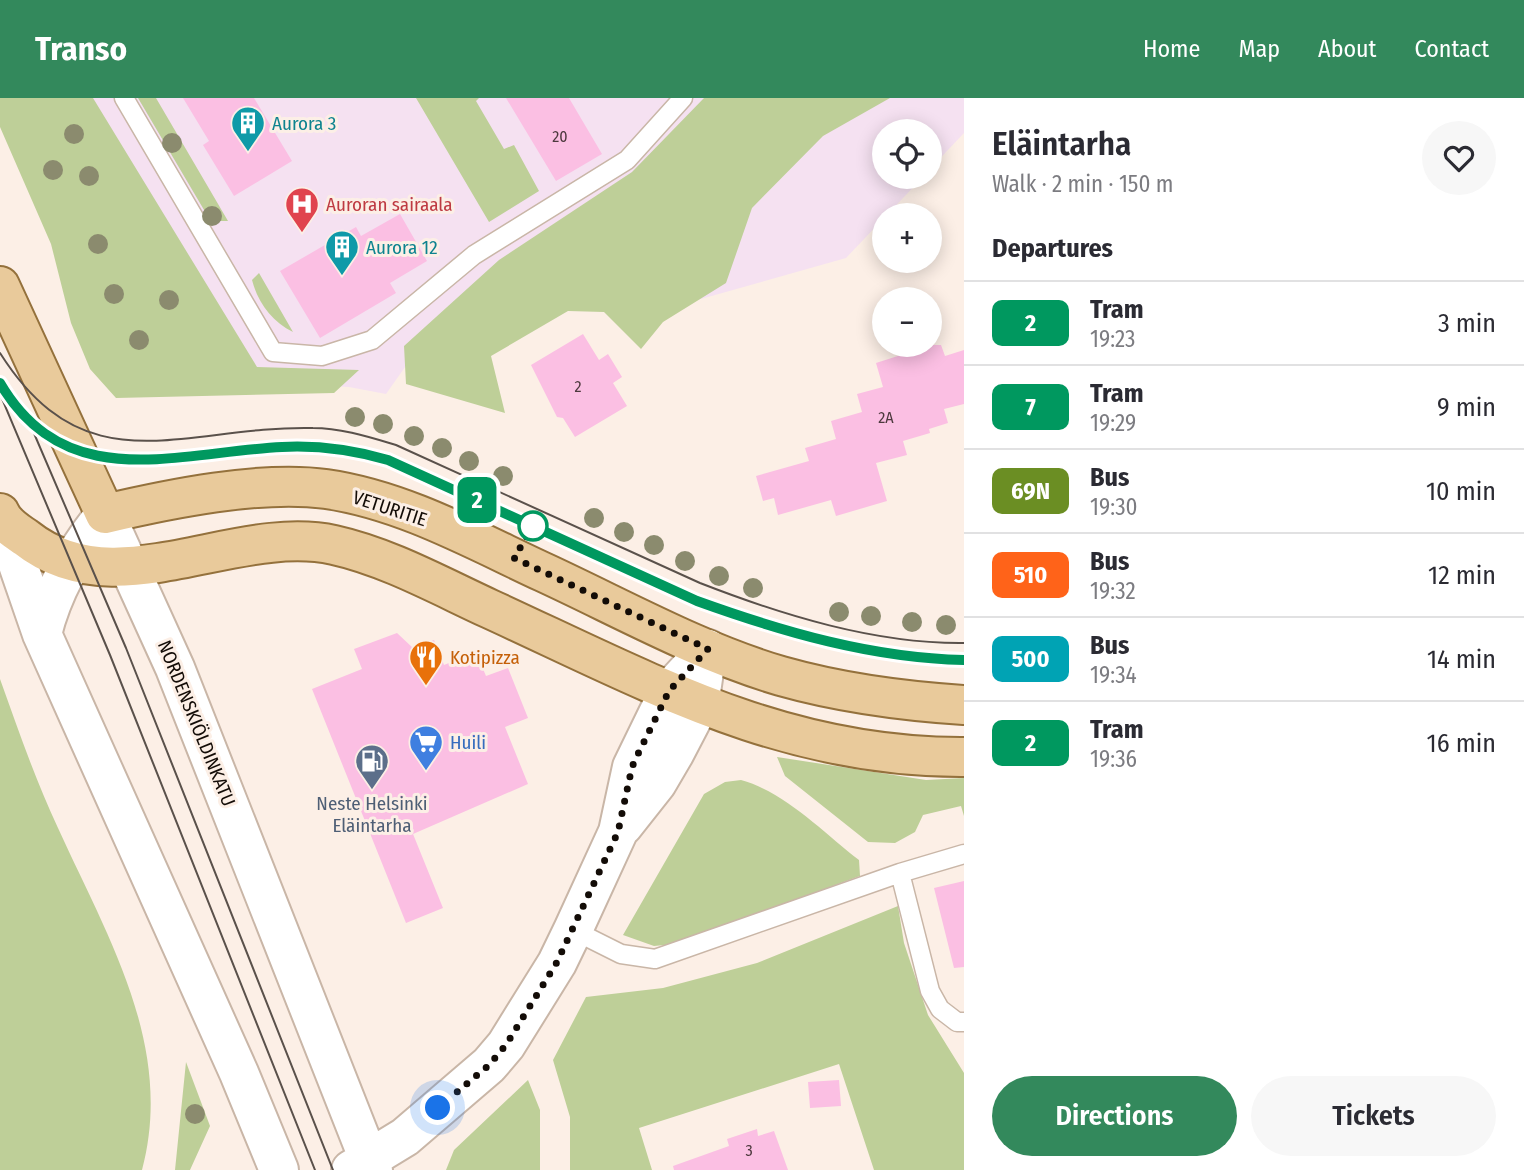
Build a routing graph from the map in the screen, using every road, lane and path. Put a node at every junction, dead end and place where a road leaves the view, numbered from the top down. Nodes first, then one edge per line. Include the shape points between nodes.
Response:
1 (124, 98) edge
2 (683, 98) edge
3 (0, 286) edge
4 (105, 514) junction
5 (2, 517) edge
6 (72, 561) junction
7 (130, 567) junction
8 (42, 635) junction
9 (708, 649) junction
10 (684, 698) junction
11 (964, 705) edge
12 (964, 757) edge
13 (964, 854) edge
14 (900, 873) junction
15 (573, 930) junction
16 (964, 1022) edge
17 (264, 1162) edge
18 (364, 1167) edge

1 - 2 lane via 273,352 322,356 372,340 474,256 627,160
3 - 4 main road, NORDENSKIÖLDINKATU
4 - 6 main road
4 - 7 main road, NORDENSKIÖLDINKATU
4 - 9 main road, VETURITIE via 191,497 293,488 376,499
5 - 6 main road via 38,548
5 - 8 main road
6 - 7 main road
6 - 8 main road via 49,606
7 - 10 main road via 264,545 333,544 415,575
7 - 18 main road, NORDENSKIÖLDINKATU via 175,668
8 - 17 main road
9 - 10 main road
9 - 11 main road, VETURITIE via 829,689
10 - 12 main road via 813,741
10 - 15 main road via 632,767 618,832
13 - 14 lane
14 - 15 lane via 673,955 621,954
14 - 16 lane via 930,991 940,1009
15 - 18 main road via 517,1028 489,1065

